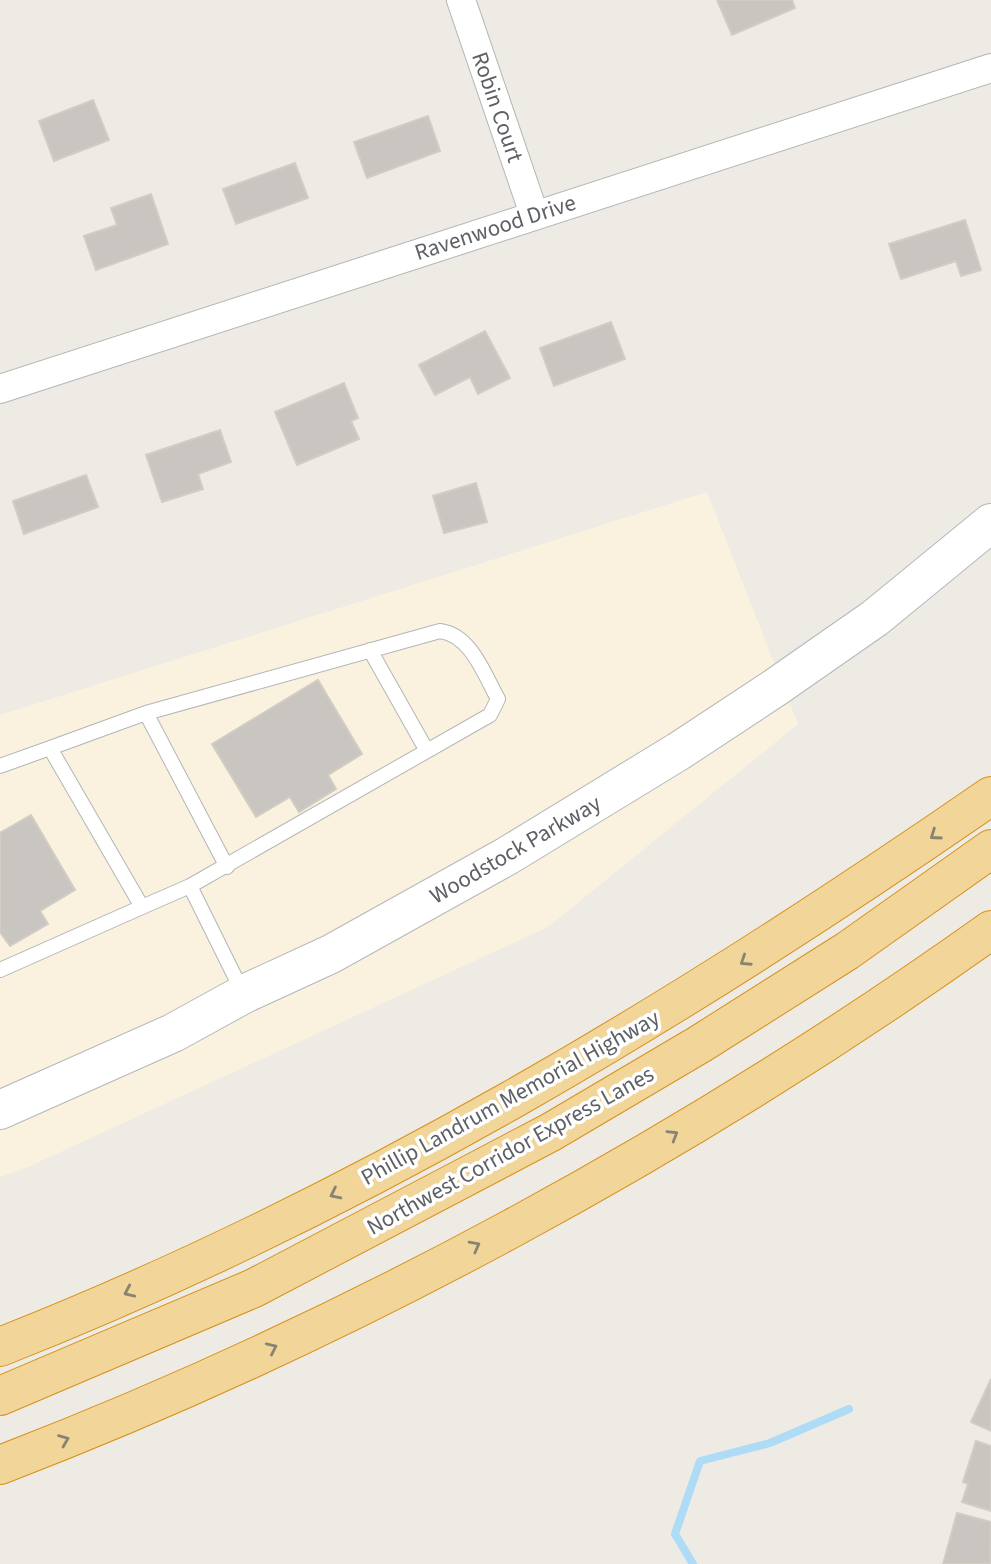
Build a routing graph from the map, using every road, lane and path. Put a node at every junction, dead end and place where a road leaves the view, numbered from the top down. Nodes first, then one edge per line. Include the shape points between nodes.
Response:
1 (461, 0) edge
2 (991, 68) edge
3 (534, 214) junction
4 (0, 389) edge
5 (991, 523) edge
6 (370, 650) junction
7 (146, 713) junction
8 (50, 748) junction
9 (427, 751) junction
10 (0, 766) edge
11 (991, 796) edge
12 (991, 849) edge
13 (227, 867) junction
14 (190, 886) junction
15 (142, 906) junction
16 (991, 930) edge
17 (0, 970) edge
18 (244, 994) junction
19 (0, 1110) edge
20 (0, 1347) edge
21 (0, 1396) edge
22 (0, 1465) edge

1 - 3 street, Robin Court
2 - 3 street, Ravenwood Drive
3 - 4 street, Ravenwood Drive
5 - 18 main road, Woodstock Parkway via 875,618 679,751 414,908 331,954
6 - 7 lane
6 - 9 lane
6 - 9 lane via 440,631 455,633 492,688 498,699 490,715
7 - 8 lane
7 - 13 lane
8 - 10 lane
8 - 15 lane
9 - 13 lane
11 -> 20 highway, Phillip Landrum Memorial Highway via 703,988 411,1156 201,1260
12 - 21 highway, Northwest Corridor Express Lanes via 846,951 551,1132 254,1288
13 - 14 lane
14 - 15 lane
14 - 18 lane
15 - 17 lane
22 -> 16 highway via 355,1308 604,1176 794,1063
18 - 19 main road, Woodstock Parkway via 173,1033

